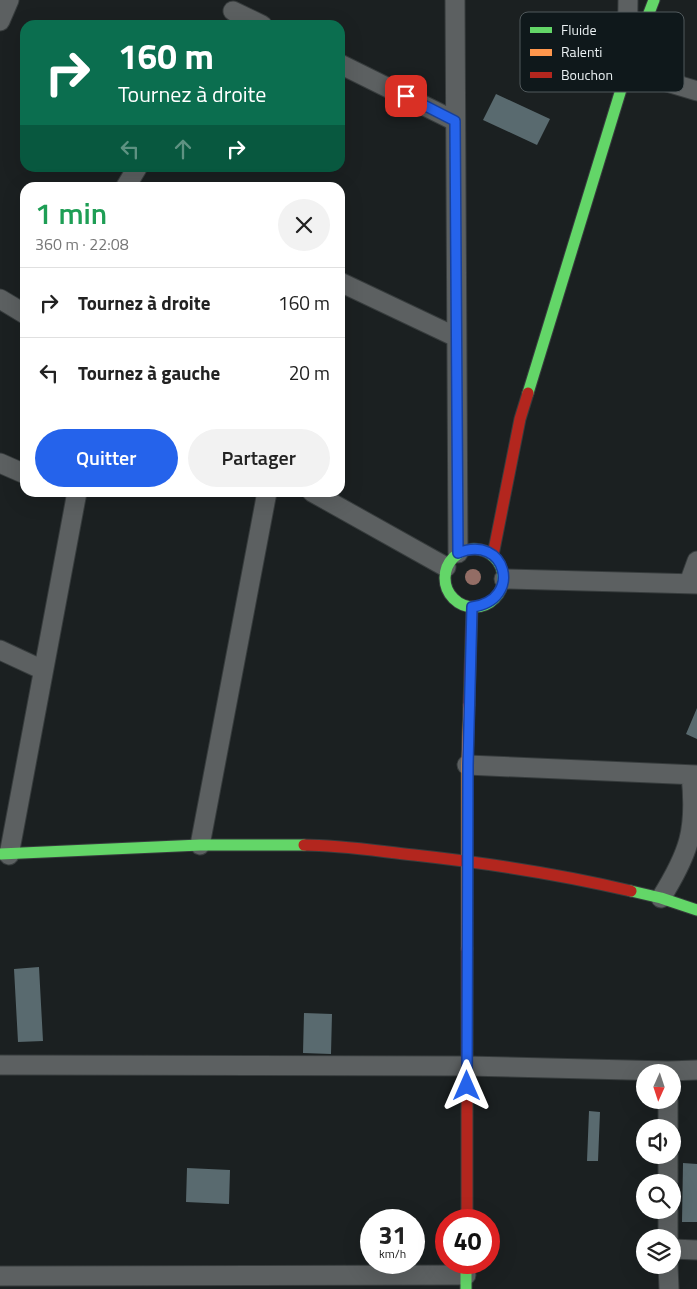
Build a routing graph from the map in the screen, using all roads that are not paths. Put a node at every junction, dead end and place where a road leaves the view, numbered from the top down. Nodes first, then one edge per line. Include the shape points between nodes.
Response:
1 (9, 0) edge
2 (456, 0) edge
3 (654, 0) edge
4 (232, 12) edge
5 (649, 12) edge
6 (250, 20) edge
7 (0, 21) edge
8 (345, 66) edge
9 (684, 87) edge
10 (697, 91) edge
11 (620, 92) edge
12 (455, 121) junction
13 (345, 284) edge
14 (0, 299) edge
15 (20, 311) edge
16 (456, 337) junction
17 (0, 463) edge
18 (20, 472) edge
19 (72, 497) edge
20 (266, 497) edge
21 (322, 497) edge
22 (493, 554) junction
23 (452, 560) junction
24 (697, 561) edge
25 (504, 579) junction
26 (693, 583) edge
27 (472, 607) junction
28 (0, 650) edge
29 (43, 670) junction
30 (468, 765) junction
31 (694, 775) edge
32 (200, 845) junction
33 (4, 854) edge
34 (467, 861) junction
35 (661, 898) junction
36 (697, 910) edge
37 (0, 1065) edge
38 (467, 1066) junction
39 (697, 1070) edge
40 (636, 1071) edge
41 (681, 1071) edge
42 (466, 1209) edge
43 (681, 1249) edge
44 (697, 1250) edge
45 (668, 1274) edge
46 (466, 1275) edge
47 (0, 1276) edge
48 (669, 1289) edge

1 - 7 street
2 - 12 street
3 - 5 street
4 - 6 street
8 - 12 street
9 - 10 street
11 - 22 street via 520,418
12 - 16 street
13 - 16 street
14 - 15 street
16 - 23 street
17 - 18 street
19 - 29 street
20 - 32 street
21 - 23 street
22 - 23 street via 476,548
22 - 25 street via 503,570
23 - 27 street via 444,576 445,585 455,600
24 - 26 street
25 - 26 street
25 - 27 street via 497,596 490,602
27 - 30 street
28 - 29 street
29 - 33 street
30 - 31 street
30 - 34 street
31 - 35 street via 697,815 694,837
32 - 33 street
32 - 34 street via 330,846
34 - 35 street via 579,879
34 - 38 street
35 - 36 street
37 - 38 street
38 - 40 street
38 - 42 street
39 - 41 street
43 - 44 street
45 - 48 street
46 - 47 street

